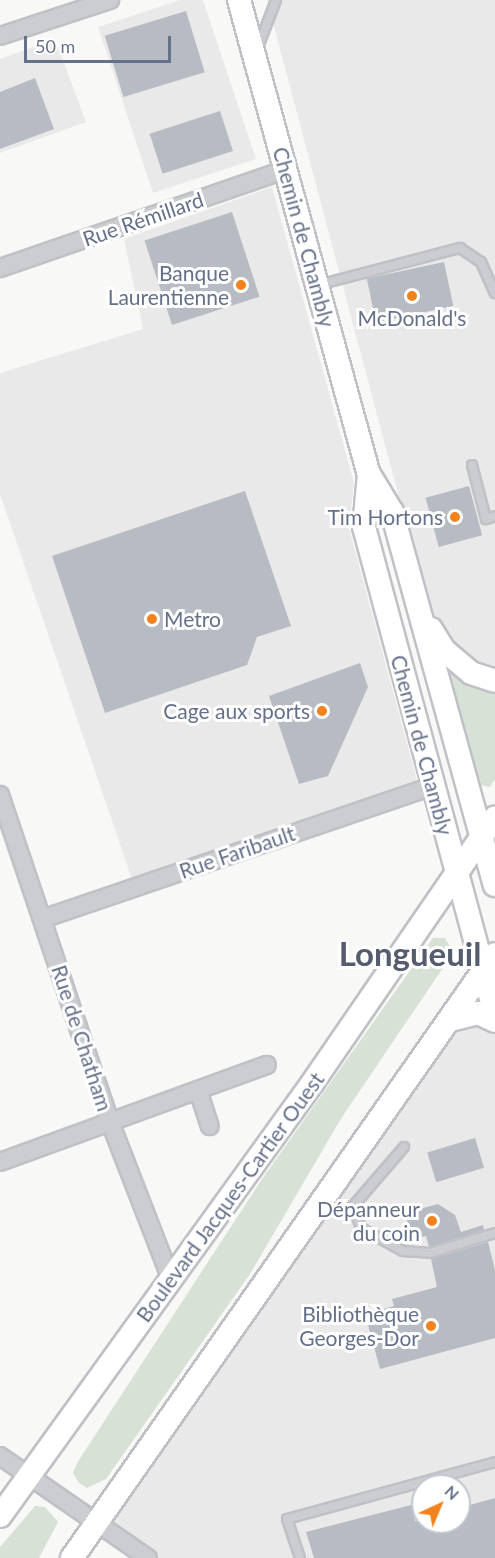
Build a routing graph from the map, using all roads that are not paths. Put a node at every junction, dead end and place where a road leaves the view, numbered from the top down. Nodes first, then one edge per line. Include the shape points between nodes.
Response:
1 (110, 0) edge
2 (239, 0) edge
3 (276, 0) edge
4 (0, 36) edge
5 (255, 56) junction
6 (285, 170) junction
7 (0, 268) edge
8 (317, 285) junction
9 (495, 293) edge
10 (472, 465) dead end
11 (369, 474) junction
12 (495, 516) edge
13 (421, 614) junction
14 (495, 681) edge
15 (433, 786) junction
16 (0, 795) edge
17 (489, 826) edge
18 (457, 875) junction
19 (495, 885) edge
20 (42, 919) junction
21 (489, 962) edge
22 (495, 1014) edge
23 (450, 1020) junction
24 (495, 1021) edge
25 (267, 1065) dead end
26 (198, 1090) junction
27 (110, 1122) junction
28 (210, 1126) dead end
29 (404, 1148) dead end
30 (0, 1162) edge
31 (495, 1233) edge
32 (171, 1279) junction
33 (0, 1456) edge
34 (495, 1462) edge
35 (28, 1477) junction
36 (0, 1516) edge
37 (96, 1522) junction
38 (72, 1558) edge
39 (148, 1558) edge
40 (300, 1558) edge

1 - 4 street
2 - 5 main road, Chemin de Chambly
3 - 5 lane
5 - 6 main road, Chemin de Chambly
6 - 7 street, Rue Rémillard
6 - 8 main road, Chemin de Chambly
8 - 9 lane via 460,248 481,262
8 - 11 main road, Chemin de Chambly
10 - 12 lane via 486,519
11 - 13 main road, Chemin de Chambly via 392,512
11 - 15 main road, Chemin de Chambly via 364,527
13 - 14 main road via 446,652 471,673
13 - 17 main road, Chemin de Chambly
15 - 18 main road, Chemin de Chambly
15 - 20 street, Rue Faribault
16 - 20 street, Rue de Chatham
17 - 18 main road, Boulevard Jacques-Cartier Ouest
17 - 19 main road, Chemin de Chambly
18 - 21 main road, Chemin de Chambly
18 - 32 main road, Boulevard Jacques-Cartier Ouest
20 - 27 street, Rue de Chatham
21 - 22 main road, Chemin de Chambly
21 - 23 main road
23 - 24 main road via 478,1013
23 - 37 main road
25 - 26 street
26 - 27 street
26 - 28 street
27 - 30 street
27 - 32 street, Rue de Chatham
29 - 31 lane via 353,1206 361,1228 403,1251 430,1253
32 - 35 main road, Boulevard Jacques-Cartier Ouest
33 - 35 street
34 - 40 lane via 287,1519
35 - 36 main road, Boulevard Jacques-Cartier Ouest
35 - 37 street
37 - 38 main road
37 - 39 street

